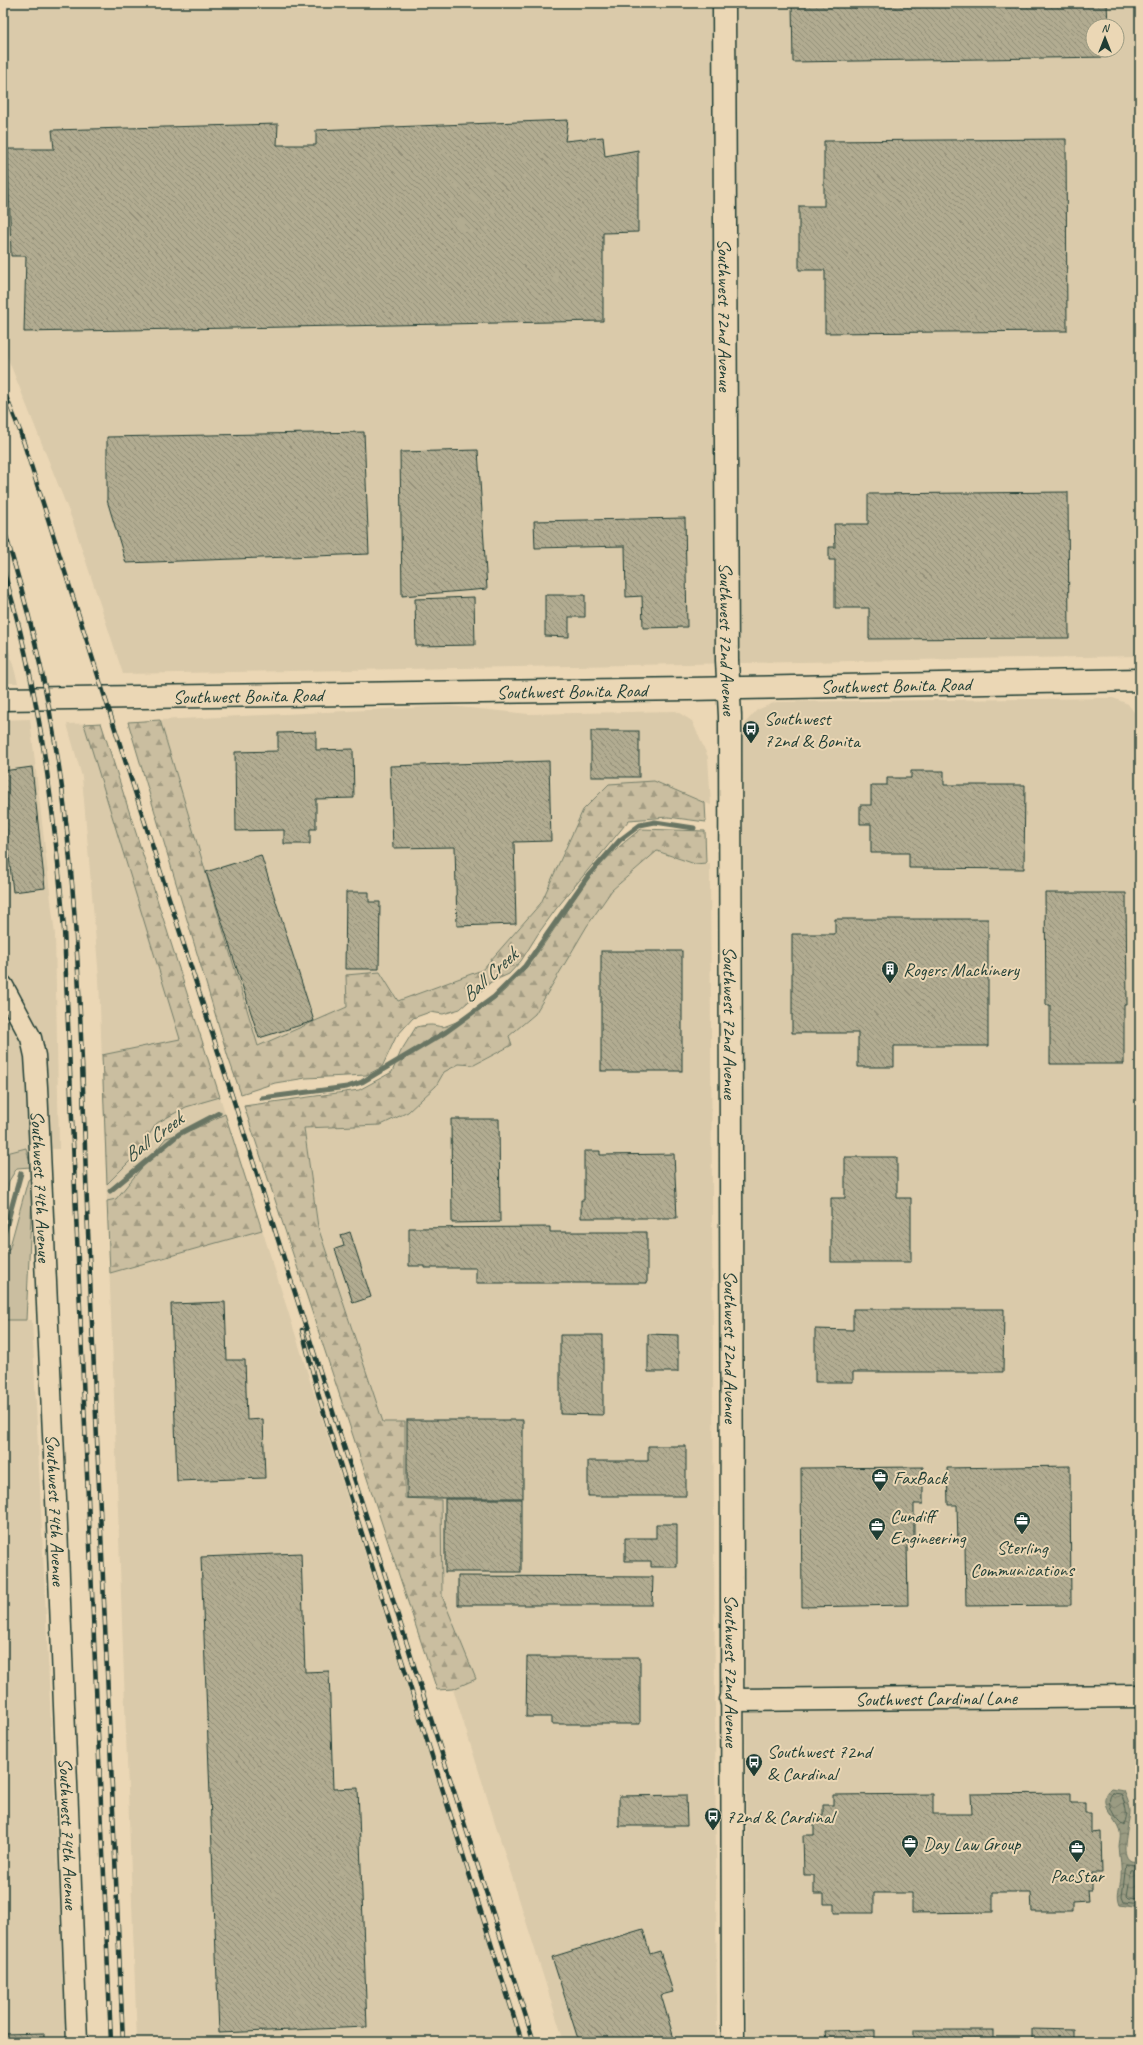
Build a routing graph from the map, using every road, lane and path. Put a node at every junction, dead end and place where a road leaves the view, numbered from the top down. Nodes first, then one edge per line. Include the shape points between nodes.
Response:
1 (724, 3) edge
2 (1140, 680) edge
3 (729, 688) junction
4 (3, 699) edge
5 (3, 986) edge
6 (1140, 1696) edge
7 (731, 1700) junction
8 (76, 2042) edge
9 (733, 2042) edge

1 - 3 main road, Southwest 72nd Avenue
2 - 3 main road, Southwest Bonita Road
3 - 4 main road, Southwest Bonita Road
3 - 7 main road, Southwest 72nd Avenue
5 - 8 street, Southwest 74th Avenue via 31,1038 38,1087
6 - 7 main road, Southwest Cardinal Lane
7 - 9 main road, Southwest 72nd Avenue

